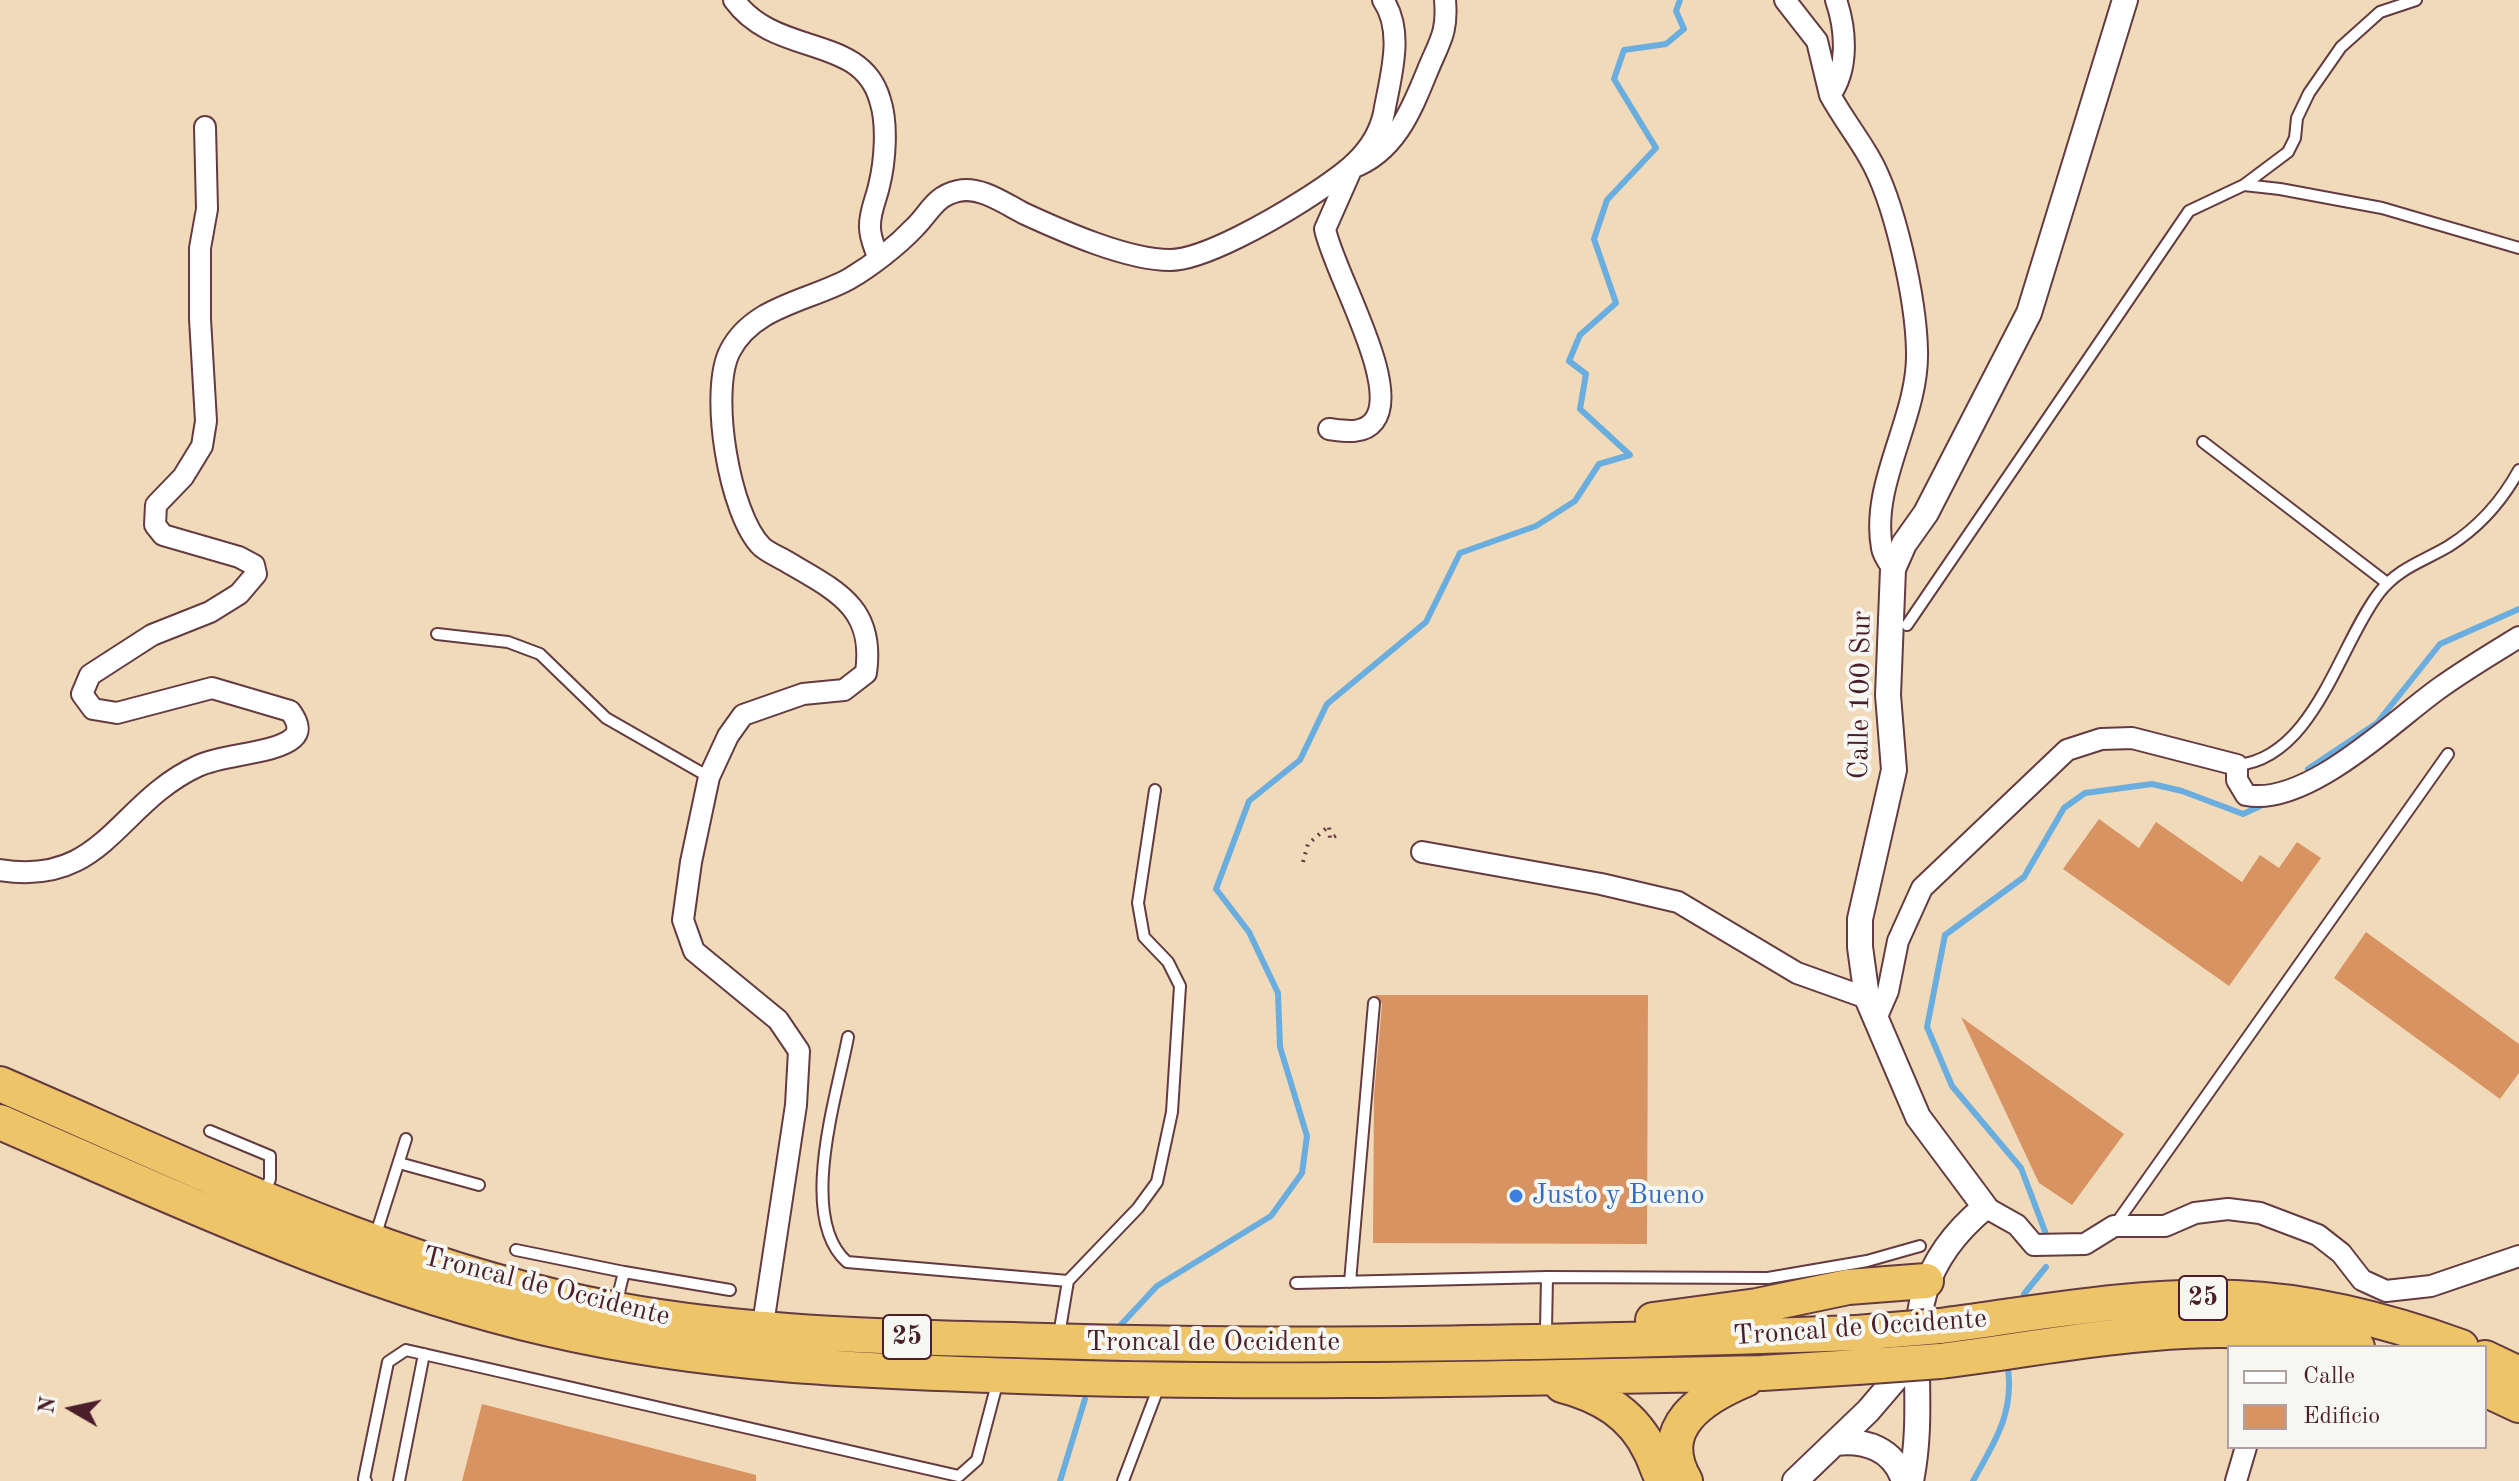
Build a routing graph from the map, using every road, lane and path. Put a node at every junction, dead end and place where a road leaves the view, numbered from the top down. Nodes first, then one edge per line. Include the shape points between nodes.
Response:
1 (734, 0) edge
2 (1383, 0) edge
3 (1445, 0) edge
4 (1785, 0) edge
5 (1836, 0) edge
6 (2125, 0) edge
7 (2416, 0) edge
8 (1830, 95) junction
9 (205, 127) dead end
10 (1352, 168) junction
11 (2244, 185) junction
12 (2519, 248) edge
13 (878, 257) junction
14 (1329, 429) dead end
15 (2203, 442) dead end
16 (2519, 470) edge
17 (1893, 569) junction
18 (2387, 583) junction
19 (1907, 625) dead end
20 (437, 634) dead end
21 (2519, 637) edge
22 (2448, 754) dead end
23 (2237, 765) junction
24 (709, 777) junction
25 (1155, 790) dead end
26 (1337, 835) dead end
27 (1422, 852) dead end
28 (1303, 862) dead end
29 (0, 870) edge
30 (1374, 1003) dead end
31 (1871, 1010) junction
32 (848, 1037) dead end
33 (0, 1084) edge
34 (0, 1122) edge
35 (210, 1131) dead end
36 (406, 1139) dead end
37 (399, 1163) junction
38 (479, 1185) dead end
39 (263, 1198) junction
40 (1985, 1207) junction
41 (2114, 1226) junction
42 (373, 1242) junction
43 (1920, 1246) dead end
44 (516, 1250) dead end
45 (2519, 1256) edge
46 (624, 1272) junction
47 (1547, 1277) junction
48 (1068, 1281) junction
49 (1926, 1281) junction
50 (1350, 1282) junction
51 (1296, 1283) dead end
52 (730, 1290) dead end
53 (614, 1310) junction
54 (1546, 1329) junction
55 (762, 1331) junction
56 (2278, 1340) edge
57 (1059, 1341) junction
58 (1373, 1343) junction
59 (1932, 1343) junction
60 (2334, 1345) edge
61 (2456, 1345) edge
62 (424, 1354) junction
63 (2487, 1359) edge
64 (1762, 1373) junction
65 (2519, 1374) edge
66 (999, 1376) junction
67 (1506, 1378) junction
68 (1161, 1381) junction
69 (2487, 1390) edge
70 (2519, 1405) edge
71 (1835, 1443) junction
72 (2245, 1449) edge
73 (366, 1481) edge
74 (399, 1481) edge
75 (1123, 1481) edge
76 (1664, 1481) edge
77 (1685, 1481) edge
78 (1795, 1481) edge
79 (1904, 1481) edge
80 (1911, 1481) edge
81 (2236, 1481) edge

1 - 13 street via 790,41 844,55 876,87 884,116 880,184 870,231
2 - 10 street via 1395,38 1393,65 1382,119
3 - 10 street via 1444,37 1412,109 1393,139 1369,162
4 - 8 street via 1817,41
5 - 8 street via 1844,47
6 - 17 street, Calle 100 Sur via 2029,313
7 - 11 lane via 2380,12 2341,47 2309,93 2288,152
8 - 17 street via 1886,194 1915,314 1915,389 1887,487 1882,525 1882,551
9 - 29 street via 207,209 200,248 200,305 206,421 202,446 183,477 156,505 154,515 163,535 239,557 254,565 256,574 239,594 210,612 152,635 90,675 82,694 93,709 117,713 212,688 290,711 297,732 292,740 229,754 164,785 111,836 65,869
10 - 13 street via 1274,219 1193,256 1170,260 1131,254 975,190 960,190 934,202 915,227
10 - 14 street via 1325,229 1378,372 1382,404 1374,422 1356,432
11 - 12 lane via 2382,208
11 - 19 lane via 2189,211
13 - 24 street via 849,279 761,317 731,348 720,400 733,497 761,546 857,610 870,644 866,673 844,690 803,694 743,715
15 - 18 lane
16 - 18 lane via 2500,500 2468,533
17 - 31 street, Calle 100 Sur via 1888,695 1894,770 1860,919
18 - 23 lane via 2321,699 2276,752
20 - 24 lane via 508,642 540,654 606,718
21 - 23 street via 2441,687 2347,762 2285,791 2246,795 2240,789
22 - 41 lane
23 - 31 street via 2132,738 2101,739 2067,750 1922,888 1898,941 1891,982
24 - 55 street via 683,920 694,951 778,1020 799,1051 796,1105
25 - 48 lane via 1138,903 1144,937 1168,962 1180,986 1172,1112 1157,1182
26 - 28 path via 1330,839 1329,826 1308,844
27 - 31 street via 1678,902
30 - 50 lane
31 - 40 street, Calle 100 Sur via 1918,1117
32 - 48 lane via 821,1187 823,1224 835,1251 847,1262
33 - 39 highway, Troncal de Occidente / 25
34 - 66 highway, Troncal de Occidente / 25 via 334,1264 501,1317 618,1344 763,1365
35 - 39 lane via 270,1156
36 - 37 lane
37 - 38 lane
37 - 42 lane
39 - 42 highway, Troncal de Occidente / 25
40 - 41 street, Calle 100 Sur via 2017,1225 2034,1245 2085,1244
40 - 49 street via 1940,1253
41 - 45 street via 2165,1226 2211,1209 2260,1213 2318,1235 2362,1280 2386,1291 2431,1286
42 - 53 highway, Troncal de Occidente / 25 via 468,1273
43 - 47 lane via 1768,1278
44 - 46 lane
46 - 52 lane
46 - 53 lane
47 - 50 lane
47 - 54 lane
48 - 57 lane
49 - 54 highway via 1848,1287 1676,1318
49 - 59 street via 1918,1312
50 - 51 lane
53 - 55 highway, Troncal de Occidente / 25
54 - 58 highway
55 - 57 highway, Troncal de Occidente / 25
56 - 59 highway, Troncal de Occidente / 25 via 2232,1329
56 - 60 highway, Troncal de Occidente / 25
57 - 58 highway, Troncal de Occidente / 25
58 - 59 highway, Troncal de Occidente / 25, bridge via 1857,1333
59 - 61 highway, Troncal de Occidente / 25 via 2119,1303 2237,1298 2347,1314
59 - 64 highway, Troncal de Occidente / 25, bridge via 1857,1367
59 - 71 street
59 - 80 street
62 - 66 lane via 959,1476 977,1460
62 - 73 lane via 406,1350 388,1362
62 - 74 lane
63 - 65 highway
64 - 67 highway, Troncal de Occidente / 25
64 - 77 highway via 1703,1399 1689,1412 1677,1443
66 - 68 highway, Troncal de Occidente / 25
67 - 68 highway, Troncal de Occidente / 25
67 - 76 highway via 1563,1386 1606,1401 1640,1433
68 - 75 lane
69 - 70 highway
71 - 78 street
71 - 79 street via 1873,1445 1889,1456
72 - 81 street

